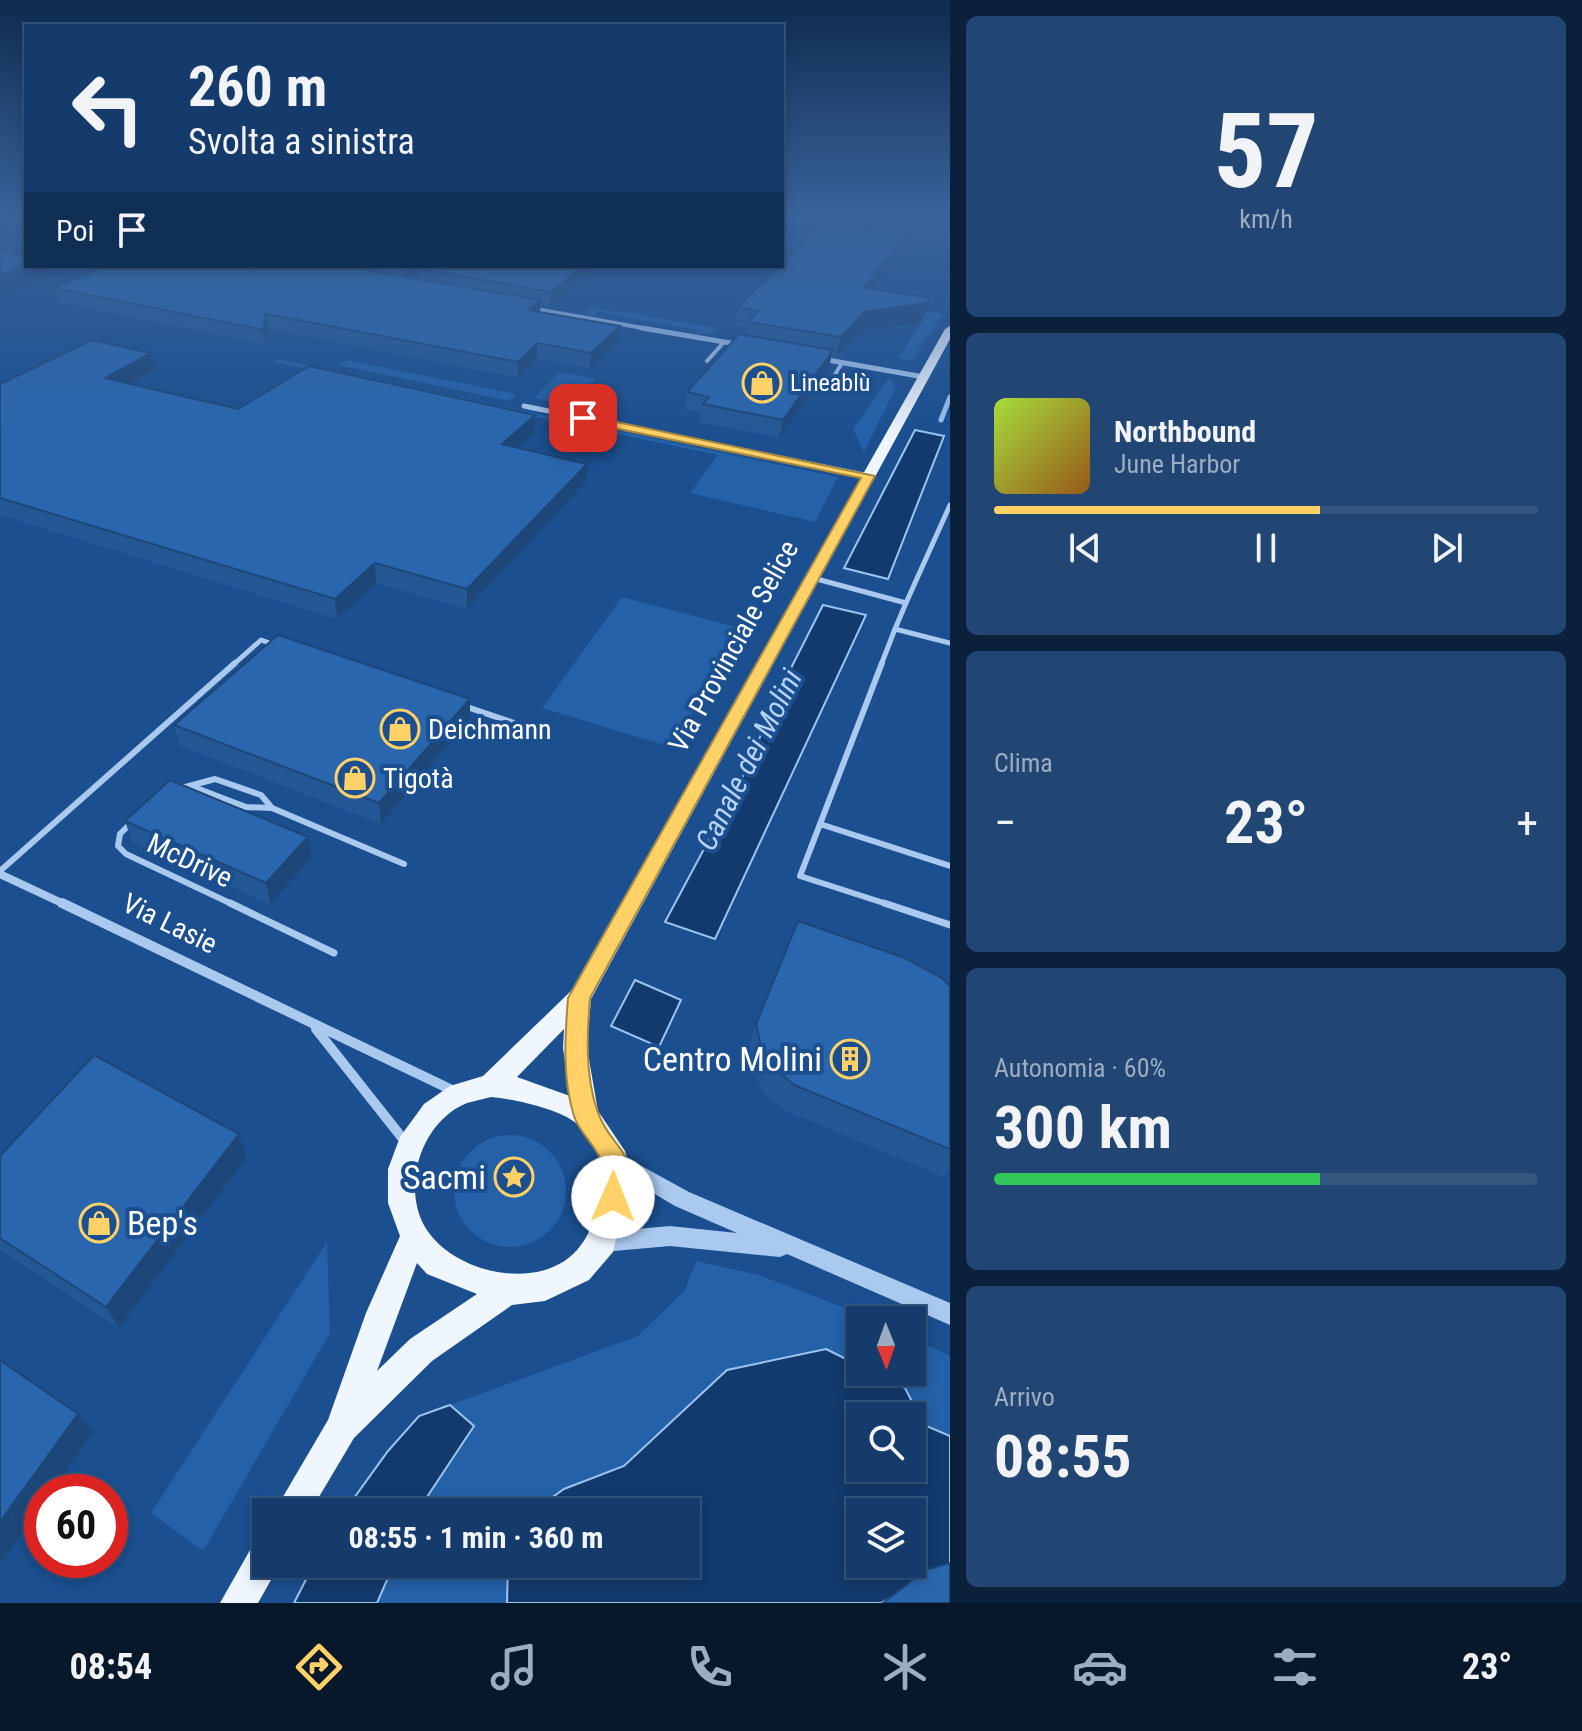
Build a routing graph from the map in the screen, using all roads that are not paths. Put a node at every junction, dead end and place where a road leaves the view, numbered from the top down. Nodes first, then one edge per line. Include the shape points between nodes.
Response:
1 (522, 306) edge
2 (950, 329) edge
3 (724, 342) junction
4 (754, 347) edge
5 (813, 357) edge
6 (707, 361) dead end
7 (842, 363) junction
8 (924, 377) junction
9 (833, 378) edge
10 (524, 406) dead end
11 (869, 476) junction
12 (950, 505) edge
13 (941, 526) junction
14 (950, 528) edge
15 (812, 578) junction
16 (906, 603) junction
17 (895, 629) junction
18 (950, 643) edge
19 (291, 650) edge
20 (454, 703) edge
21 (514, 723) dead end
22 (189, 785) junction
23 (175, 790) edge
24 (272, 808) junction
25 (140, 813) edge
26 (820, 824) junction
27 (404, 864) dead end
28 (950, 866) edge
29 (0, 872) edge
30 (950, 925) edge
31 (334, 953) dead end
32 (579, 998) junction
33 (313, 1025) junction
34 (491, 1086) junction
35 (459, 1094) junction
36 (586, 1115) junction
37 (409, 1146) junction
38 (615, 1160) junction
39 (414, 1236) junction
40 (603, 1242) junction
41 (796, 1249) junction
42 (507, 1291) junction
43 (950, 1314) edge
44 (341, 1429) junction
45 (299, 1498) edge
46 (253, 1578) edge
47 (238, 1603) edge

1 - 3 street
2 - 8 main road, Via Provinciale Selice
3 - 4 street
3 - 6 lane
5 - 7 street
7 - 8 street
7 - 9 lane
8 - 11 main road, Via Provinciale Selice
10 - 11 street
11 - 15 main road, Via Provinciale Selice
12 - 13 lane
13 - 14 lane
13 - 16 lane
15 - 16 lane
15 - 32 main road, Via Provinciale Selice
16 - 17 lane
17 - 18 lane
17 - 26 lane
19 - 29 lane via 261,640
20 - 21 lane
22 - 23 lane, McDrive
22 - 24 lane, McDrive via 246,807
22 - 24 lane, McDrive via 215,779 261,795
24 - 27 lane, McDrive
25 - 31 lane, McDrive via 120,834 118,846 126,854
26 - 28 lane
26 - 30 lane via 800,876
29 - 33 street, Via Lasie
32 - 34 main road, Via Provinciale Selice
32 - 36 main road, Via Provinciale Selice via 575,1048
33 - 35 street, Via Lasie
33 - 37 street, Via Lasie
34 - 35 main road
34 - 36 main road via 524,1089
35 - 37 main road via 433,1112
36 - 38 main road, Via Provinciale Selice
37 - 39 main road via 402,1169 402,1203
38 - 40 main road via 617,1175
38 - 41 street via 682,1199
39 - 42 main road via 437,1264
39 - 44 main road
40 - 41 street via 670,1236
40 - 42 main road via 579,1270 545,1286
41 - 43 street
42 - 44 main road via 421,1350
44 - 45 main road
46 - 47 main road

